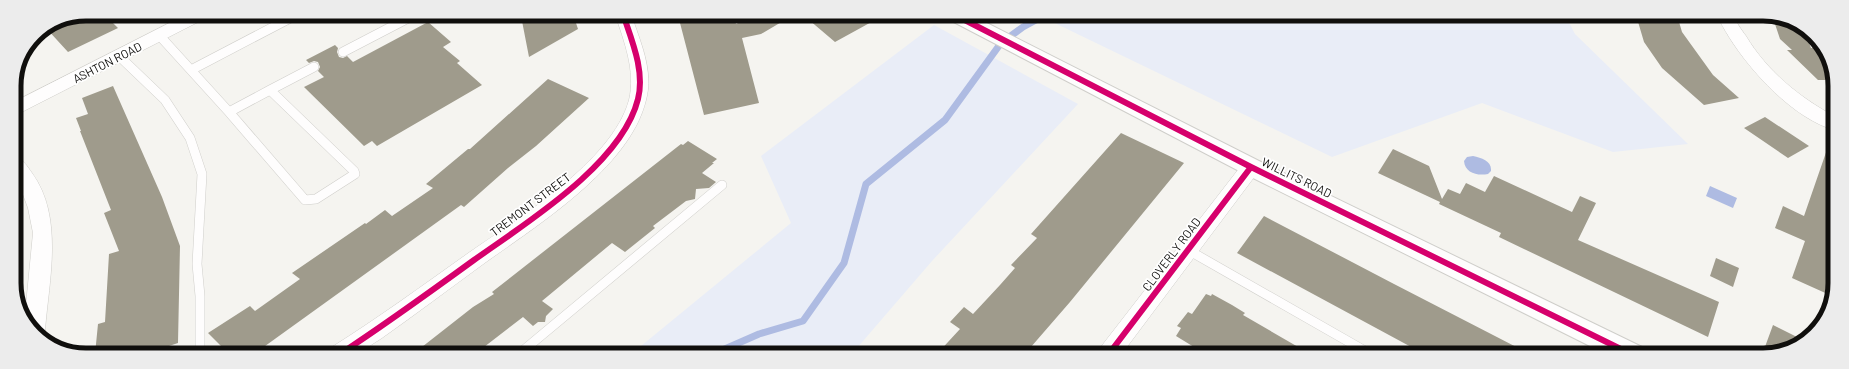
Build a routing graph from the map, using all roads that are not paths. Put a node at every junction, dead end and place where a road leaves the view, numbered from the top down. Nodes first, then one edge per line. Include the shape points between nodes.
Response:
1 (175, 21) edge
2 (285, 21) edge
3 (403, 21) edge
4 (625, 21) edge
5 (966, 21) edge
6 (1729, 21) edge
7 (399, 23) joint
8 (159, 35) junction
9 (343, 52) dead end
10 (119, 56) junction
11 (314, 67) dead end
12 (191, 70) junction
13 (270, 90) junction
14 (21, 106) edge
15 (229, 112) junction
16 (1828, 121) edge
17 (1251, 167) junction
18 (21, 172) edge
19 (722, 185) dead end
20 (1188, 250) junction
21 (35, 322) edge
22 (200, 348) edge
23 (349, 348) edge
24 (526, 348) edge
25 (1114, 348) edge
26 (1360, 348) edge
27 (1619, 348) edge

1 - 8 street, ASHTON ROAD
2 - 12 lane
3 - 7 lane
4 - 23 street, TREMONT STREET via 639,64 639,94 635,111 622,134 600,162 540,212
5 - 17 street, WILLITS ROAD
6 - 16 street via 1743,48 1772,82 1814,114
7 - 9 lane
8 - 10 street, ASHTON ROAD
8 - 12 lane
10 - 14 street, ASHTON ROAD
10 - 22 lane via 165,100 190,138 202,174 198,264
11 - 13 lane
12 - 15 lane
13 - 15 lane
13 - 15 lane via 354,171 352,177 316,199 305,200
17 - 20 street, CLOVERLY ROAD
17 - 27 street, WILLITS ROAD
18 - 21 street via 28,182 38,208 43,233
19 - 24 lane
20 - 25 street, CLOVERLY ROAD
20 - 26 lane

